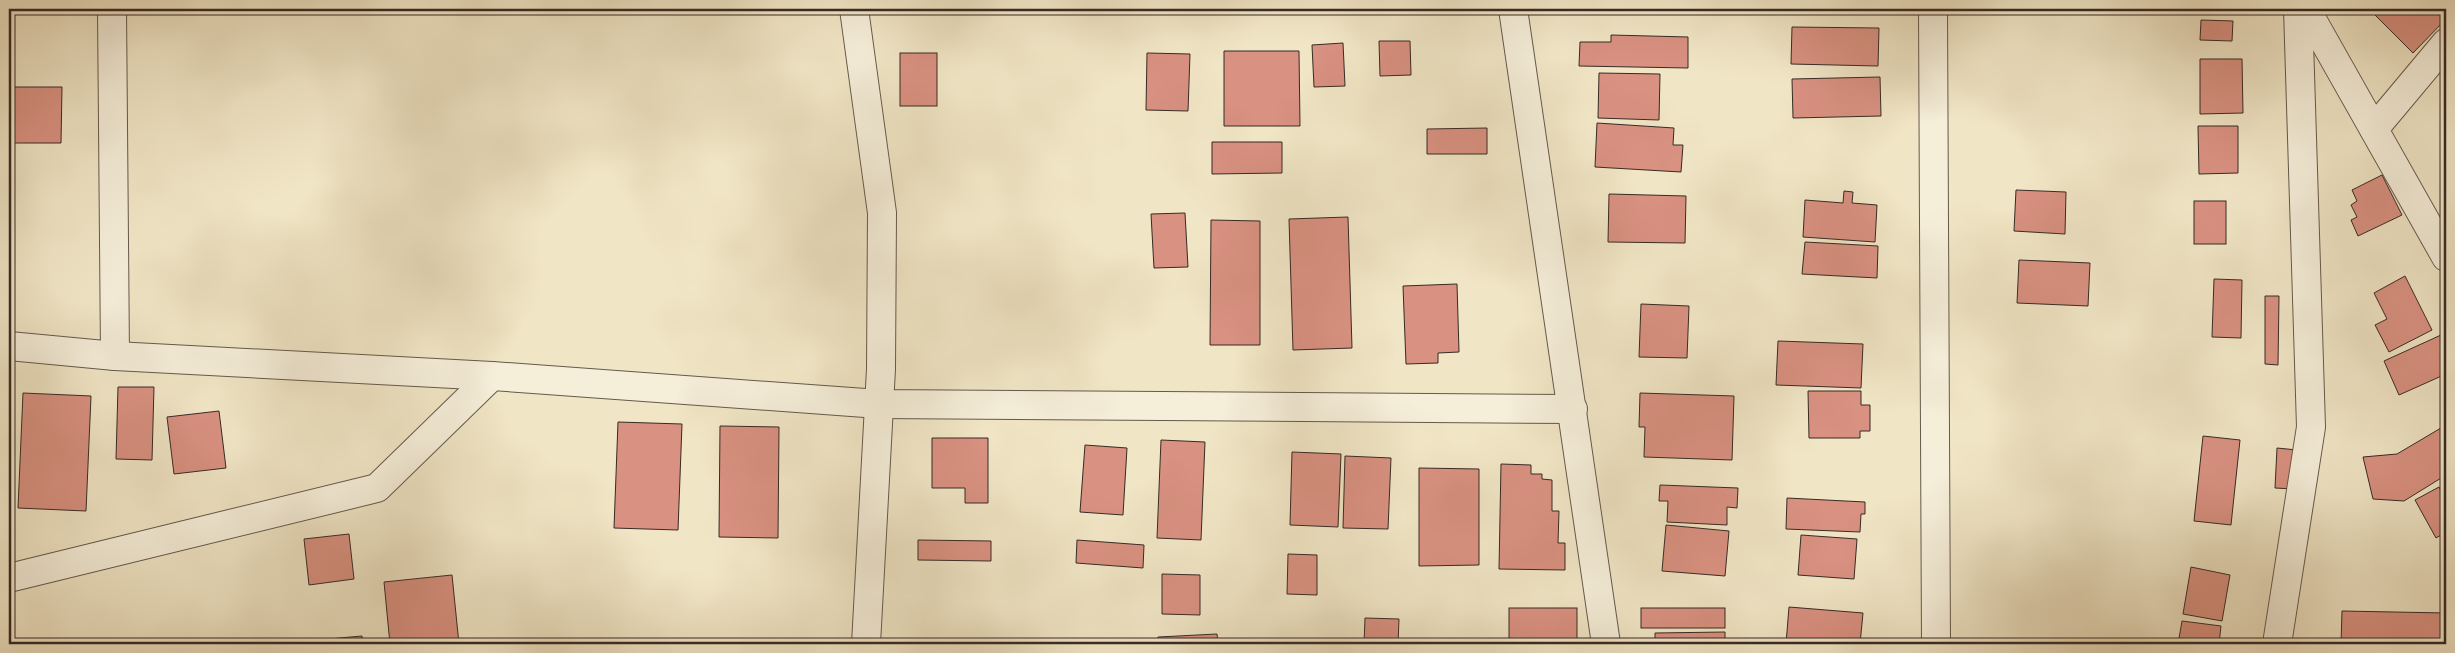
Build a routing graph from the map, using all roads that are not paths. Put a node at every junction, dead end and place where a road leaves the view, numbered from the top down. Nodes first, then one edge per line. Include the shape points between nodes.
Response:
1 (112, 9) edge
2 (854, 9) edge
3 (1513, 9) edge
4 (1933, 9) edge
5 (2298, 9) edge
6 (2306, 9) edge
7 (2446, 43) edge
8 (2374, 129) junction
9 (2446, 257) edge
10 (9, 346) edge
11 (115, 356) junction
12 (492, 376) junction
13 (879, 404) junction
14 (1572, 409) junction
15 (9, 578) edge
16 (866, 644) edge
17 (1606, 644) edge
18 (1936, 644) edge
19 (2277, 644) edge

1 - 11 street
2 - 13 street via 882,213
3 - 14 street
4 - 18 street
5 - 19 street via 2311,427
6 - 8 street
7 - 8 street
8 - 9 street
10 - 11 street
11 - 12 street
12 - 13 street
12 - 15 street via 377,488
13 - 14 street
13 - 16 street
14 - 17 street

